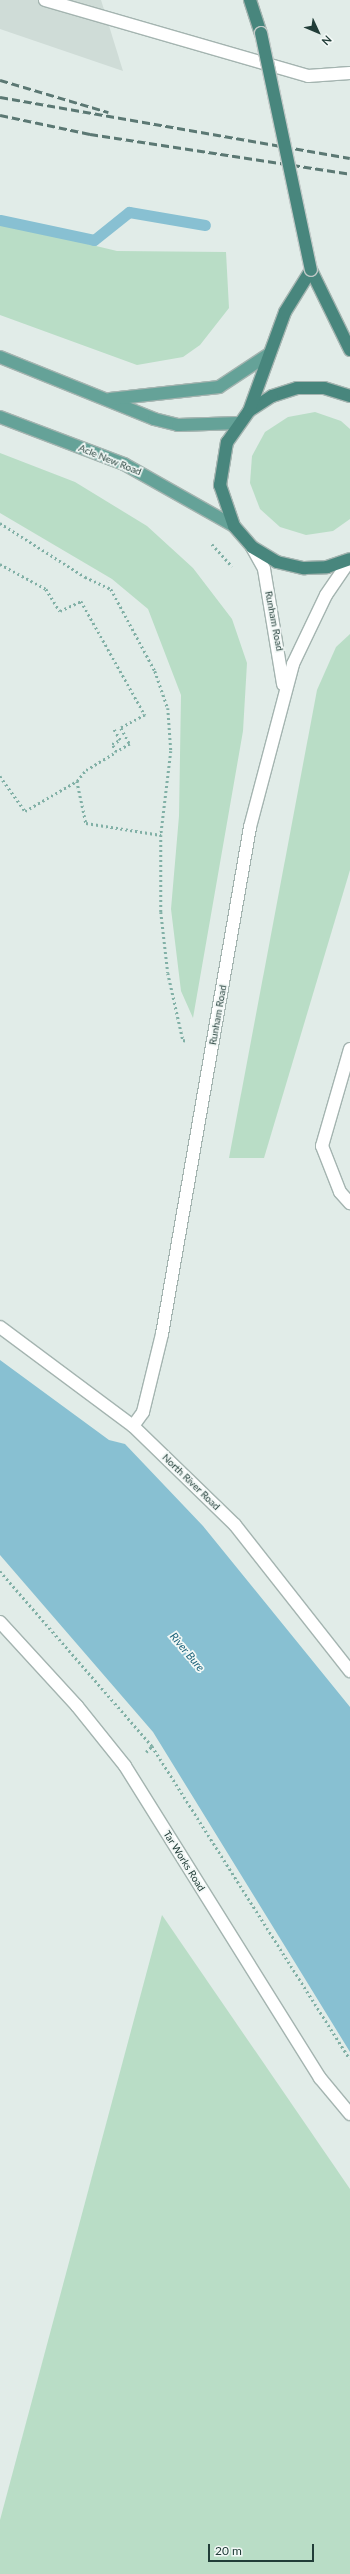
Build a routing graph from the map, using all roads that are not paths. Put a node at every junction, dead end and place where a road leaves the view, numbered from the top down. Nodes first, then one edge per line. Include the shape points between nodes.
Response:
1 (45, 0) edge
2 (250, 0) edge
3 (350, 73) edge
4 (311, 270) junction
5 (350, 350) edge
6 (269, 354) junction
7 (0, 357) edge
8 (350, 396) edge
9 (107, 399) junction
10 (249, 411) junction
11 (0, 416) edge
12 (238, 423) junction
13 (234, 526) junction
14 (252, 548) junction
15 (350, 559) edge
16 (284, 698) junction
17 (350, 1049) edge
18 (350, 1203) edge
19 (0, 1327) edge
20 (133, 1426) junction
21 (0, 1622) edge
22 (350, 1671) edge
23 (350, 2114) edge

1 - 3 street via 308,76
2 - 4 highway, bridge via 261,34
4 - 5 highway
4 - 6 highway via 285,312
6 - 9 main road via 219,387
6 - 10 highway
7 - 9 main road
8 - 10 highway via 324,388 297,388 272,396
9 - 12 main road via 178,425
10 - 12 highway
11 - 13 main road, Acle New Road via 124,464
12 - 13 highway via 227,442 220,485
13 - 14 highway
14 - 15 highway via 276,562 304,568 327,567
14 - 16 street, Runham Road via 264,569 283,664
15 - 16 street, Runham Road via 326,595 293,664
16 - 20 street, Runham Road via 250,827 162,1334 143,1412
17 - 18 street via 322,1146 340,1192
19 - 20 street, North River Road
20 - 22 street, North River Road via 235,1525
21 - 23 street, Tar Works Road via 78,1706 125,1766 320,2078

